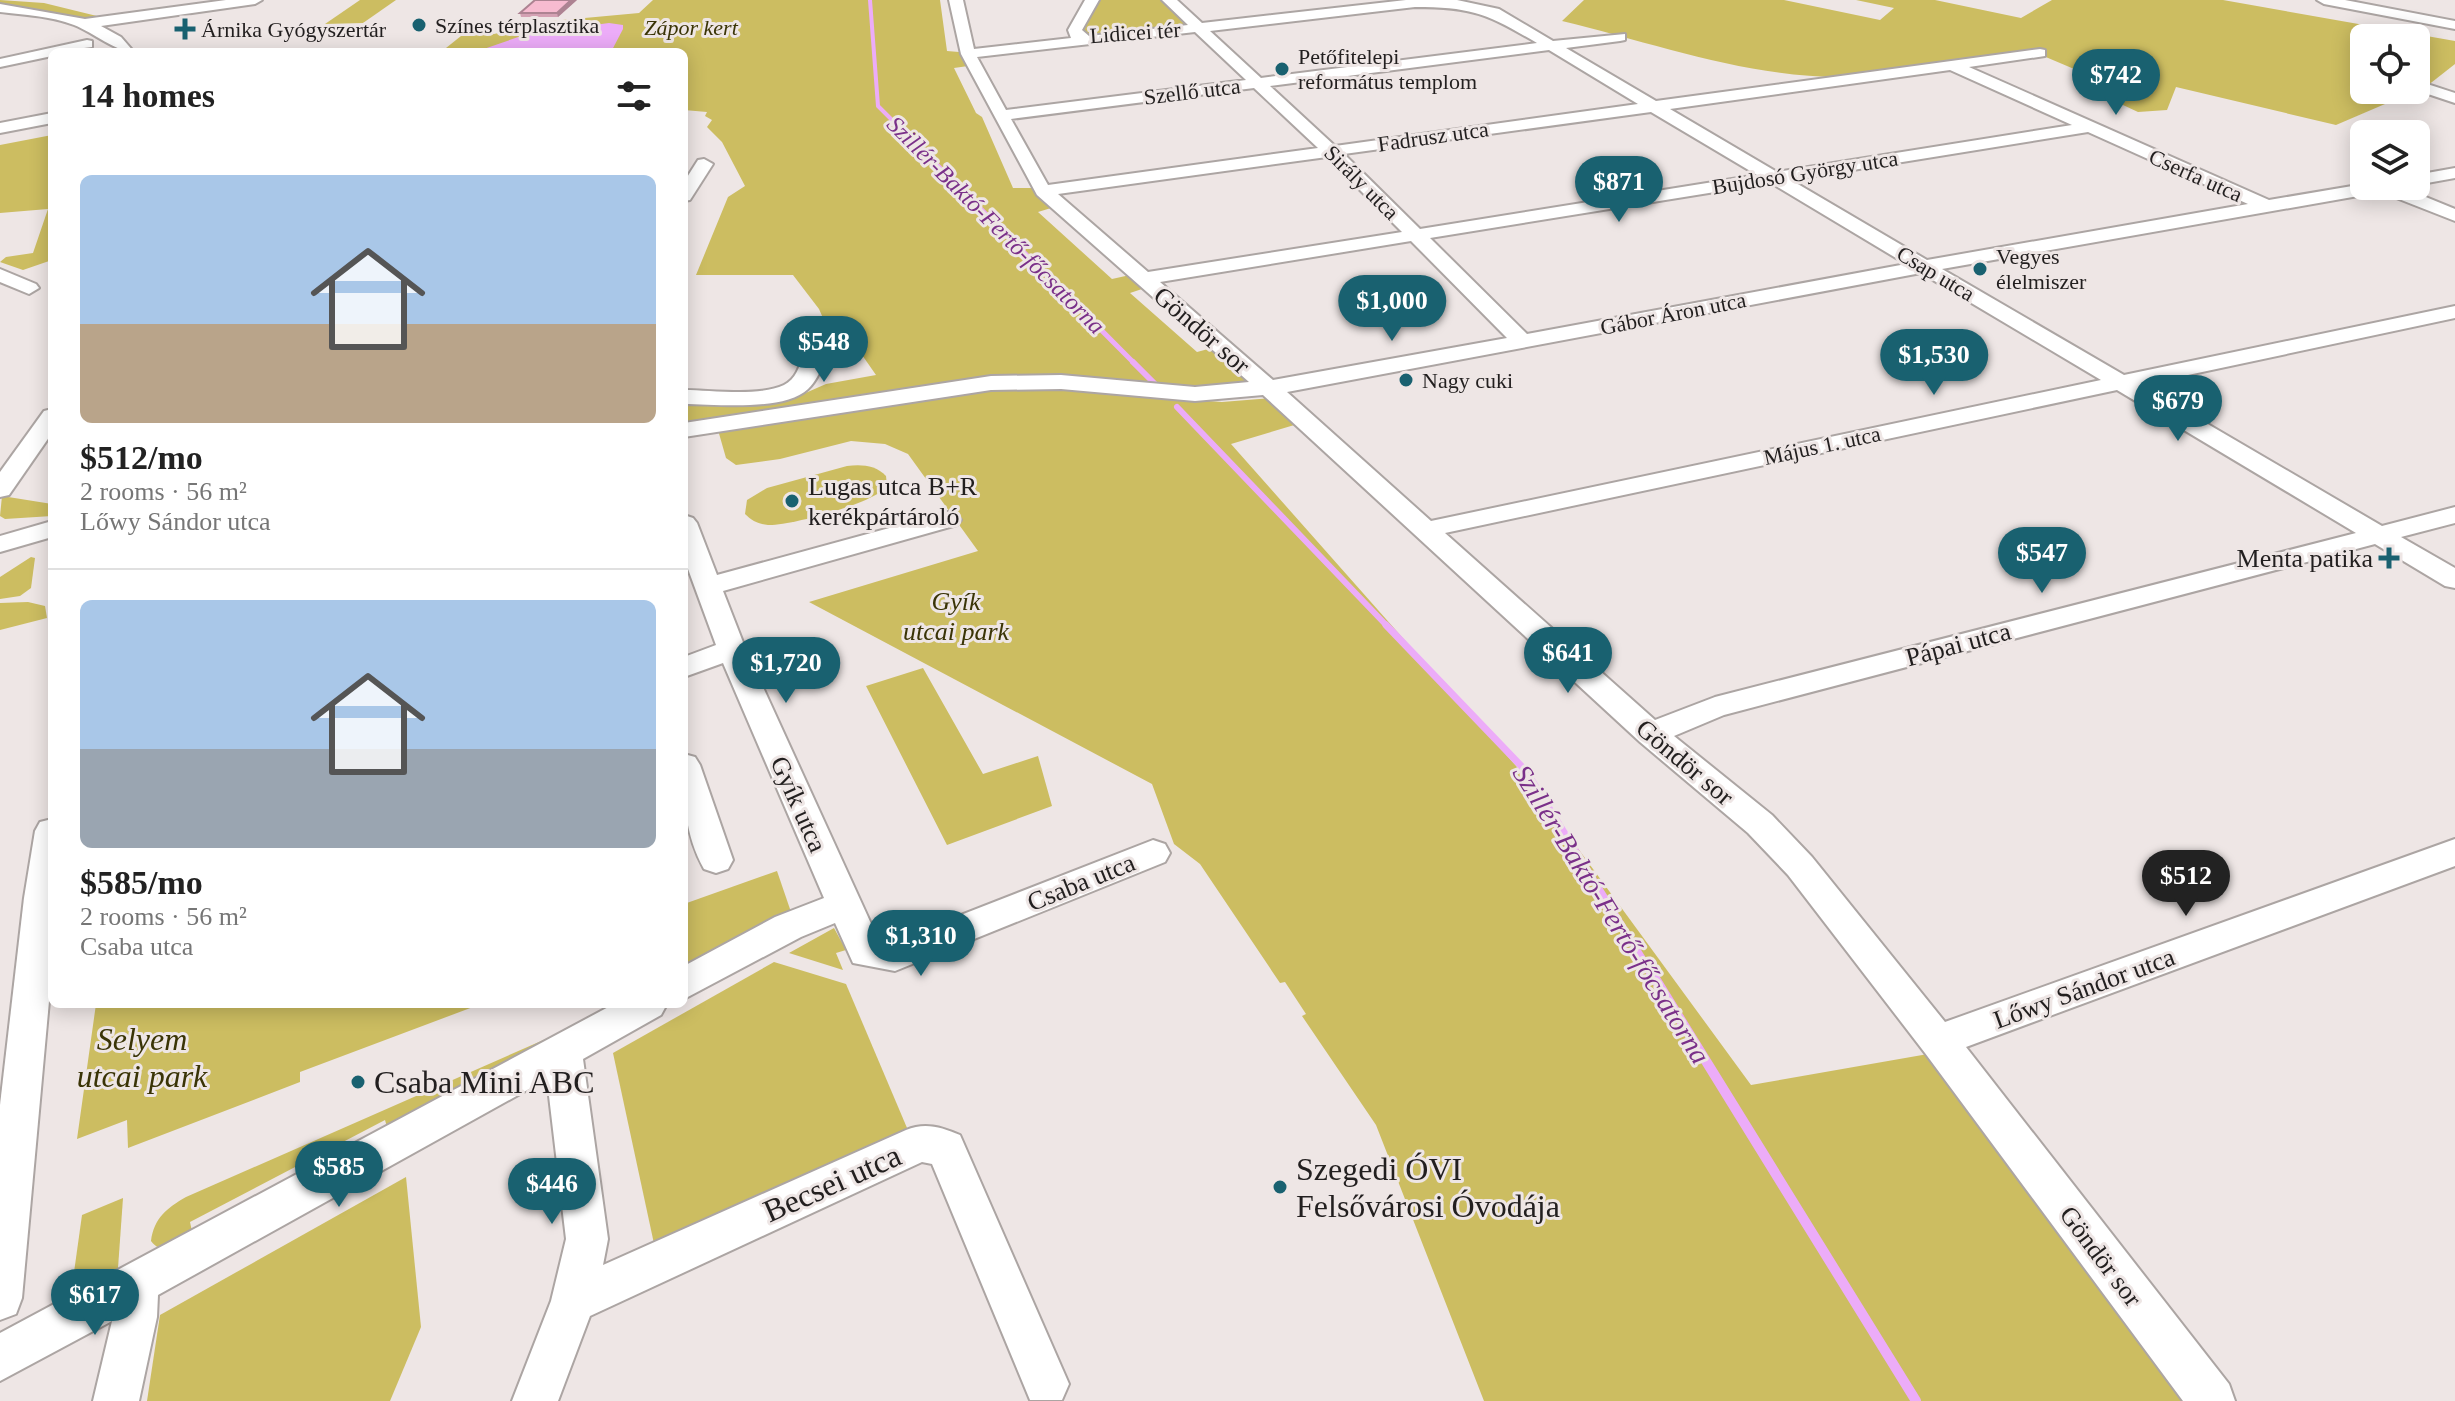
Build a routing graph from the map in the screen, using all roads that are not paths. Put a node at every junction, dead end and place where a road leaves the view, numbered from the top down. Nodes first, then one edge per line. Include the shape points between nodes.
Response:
1 (255, 0) edge
2 (956, 0) edge
3 (1092, 0) edge
4 (1169, 0) edge
5 (1332, 0) edge
6 (2324, 0) edge
7 (1453, 2) edge
8 (2349, 2) edge
9 (1374, 7) junction
10 (0, 8) edge
11 (82, 24) junction
12 (2455, 25) edge
13 (1195, 28) junction
14 (1620, 37) dead end
15 (1083, 38) junction
16 (87, 44) dead end
17 (1552, 46) junction
18 (69, 48) edge
19 (123, 48) edge
20 (48, 53) edge
21 (2040, 53) dead end
22 (968, 54) junction
23 (0, 63) edge
24 (1950, 65) junction
25 (1786, 75) dead end
26 (1256, 82) junction
27 (1822, 82) junction
28 (2430, 90) edge
29 (2455, 98) edge
30 (1652, 105) junction
31 (1002, 115) junction
32 (48, 119) edge
33 (2089, 127) junction
34 (0, 128) edge
35 (1330, 150) junction
36 (704, 164) dead end
37 (2455, 173) edge
38 (1775, 177) junction
39 (2430, 177) edge
40 (688, 189) edge
41 (1043, 191) junction
42 (2350, 192) edge
43 (2418, 200) edge
44 (2267, 206) junction
45 (2455, 215) edge
46 (1415, 235) junction
47 (1924, 266) junction
48 (0, 275) edge
49 (1142, 279) junction
50 (29, 288) dead end
51 (2455, 312) edge
52 (823, 332) dead end
53 (1523, 342) junction
54 (2120, 382) junction
55 (1269, 388) junction
56 (688, 397) edge
57 (48, 421) edge
58 (688, 429) edge
59 (21, 456) junction
60 (0, 474) edge
61 (0, 490) edge
62 (2455, 515) edge
63 (48, 520) edge
64 (948, 520) dead end
65 (0, 527) edge
66 (48, 530) edge
67 (1423, 530) junction
68 (688, 533) edge
69 (2379, 535) junction
70 (0, 544) edge
71 (2455, 580) edge
72 (710, 586) junction
73 (732, 650) junction
74 (688, 666) edge
75 (1651, 734) junction
76 (688, 777) edge
77 (2455, 852) edge
78 (1153, 853) dead end
79 (716, 860) dead end
80 (48, 874) edge
81 (46, 896) edge
82 (844, 905) junction
83 (688, 982) edge
84 (641, 1008) edge
85 (1938, 1041) junction
86 (563, 1051) junction
87 (137, 1282) junction
88 (0, 1298) edge
89 (573, 1301) junction
90 (0, 1358) edge
91 (1046, 1384) dead end
92 (116, 1401) edge
93 (535, 1401) edge
94 (2212, 1401) edge

1 - 11 street
2 - 22 street, Göndör sor
3 - 15 street, Lidicei tér via 1075,30
4 - 13 street, Lidicei tér
5 - 9 street
6 - 8 street
7 - 9 street, Csap utca
7 - 17 street, Csap utca via 1499,14
8 - 12 street
9 - 13 street
10 - 11 street
11 - 19 street
13 - 15 street, Lidicei tér
13 - 26 street, Sirály utca
14 - 17 street, Szellő utca
15 - 22 street
16 - 18 street
17 - 26 street, Szellő utca
17 - 30 street, Csap utca
20 - 23 street
21 - 24 street, Fadrusz utca
22 - 31 street, Göndör sor
24 - 27 street, Fadrusz utca
24 - 33 street, Cserfa utca
25 - 27 street, Fadrusz utca
26 - 31 street, Szellő utca
26 - 35 street, Sirály utca
27 - 30 street, Fadrusz utca
28 - 29 street
30 - 35 street, Fadrusz utca
30 - 38 street, Csap utca
31 - 41 street, Göndör sor
32 - 34 street
33 - 38 street, Bujdosó György utca
33 - 44 street, Cserfa utca
35 - 41 street, Fadrusz utca
35 - 46 street, Sirály utca
36 - 40 street
37 - 39 street
38 - 46 street, Bujdosó György utca
38 - 47 street, Csap utca
41 - 49 street, Göndör sor
42 - 44 street, Gábor Áron utca
43 - 45 street
44 - 47 street, Gábor Áron utca
46 - 49 street, Bujdosó György utca
46 - 53 street, Sirály utca
47 - 53 street, Gábor Áron utca
47 - 54 street, Csap utca
48 - 50 street
49 - 55 street, Göndör sor
51 - 54 street, Május 1. utca
52 - 56 street via 804,381 795,390
53 - 55 street, Gábor Áron utca
54 - 67 street, Május 1. utca
54 - 69 street, Csap utca
55 - 58 street, Gábor Áron utca via 1195,394 1037,381 960,387
55 - 67 street, Göndör sor
57 - 59 street
59 - 60 street
59 - 61 street
62 - 69 street, Pápai utca
63 - 65 street
64 - 72 street
66 - 70 street
67 - 75 street, Göndör sor
68 - 72 street, Gyík utca
69 - 71 street, Csap utca
69 - 75 street, Pápai utca via 1715,707
72 - 73 street, Gyík utca
73 - 74 street
73 - 82 street, Gyík utca
75 - 85 street, Göndör sor via 1760,824 1800,866
76 - 79 street
77 - 85 street, Lőwy Sándor utca
78 - 82 street, Csaba utca via 895,956 866,953
80 - 81 street
81 - 88 street
82 - 83 street via 788,927
84 - 86 street
85 - 94 street, Göndör sor
86 - 87 street
86 - 89 street via 587,1239
87 - 90 street
87 - 92 street via 135,1317
89 - 91 street, Becsei utca via 920,1143 946,1148
89 - 93 street

